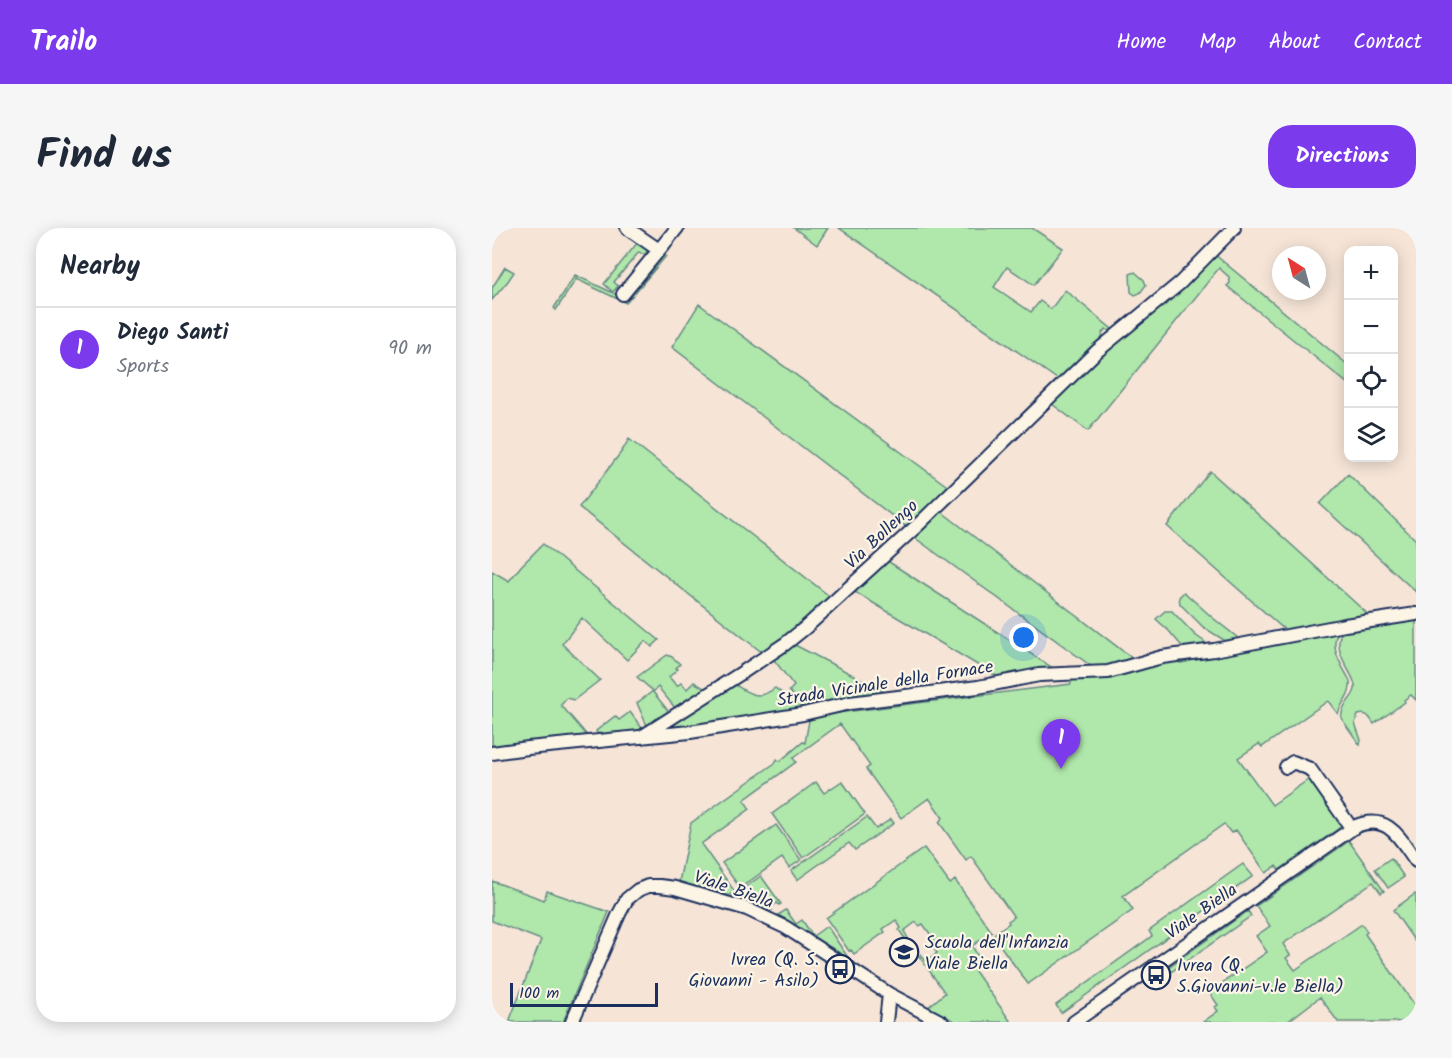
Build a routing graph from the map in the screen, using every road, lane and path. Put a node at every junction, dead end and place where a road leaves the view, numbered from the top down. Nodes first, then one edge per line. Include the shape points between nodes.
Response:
1 (627, 228) edge
2 (677, 228) edge
3 (1234, 228) edge
4 (659, 250) junction
5 (623, 294) dead end
6 (1416, 614) edge
7 (643, 737) junction
8 (492, 753) edge
9 (1286, 767) dead end
10 (1351, 830) junction
11 (1416, 861) edge
12 (889, 993) junction
13 (572, 1022) edge
14 (886, 1022) edge
15 (942, 1022) edge
16 (1074, 1022) edge

1 - 4 street
2 - 4 street
3 - 7 street, Via Bollengo via 1180,283 1096,352 805,628
4 - 5 street
6 - 7 street, Strada Vicinale della Fornace via 1162,657 1108,672 1039,675
7 - 8 street, Via Bollengo
9 - 10 street via 1293,762 1310,769
10 - 11 street via 1364,823 1386,825
10 - 16 street, Viale Biella
12 - 13 street, Viale Biella via 768,918 724,901 675,888 648,886 627,899
12 - 14 street
12 - 15 street, Viale Biella

